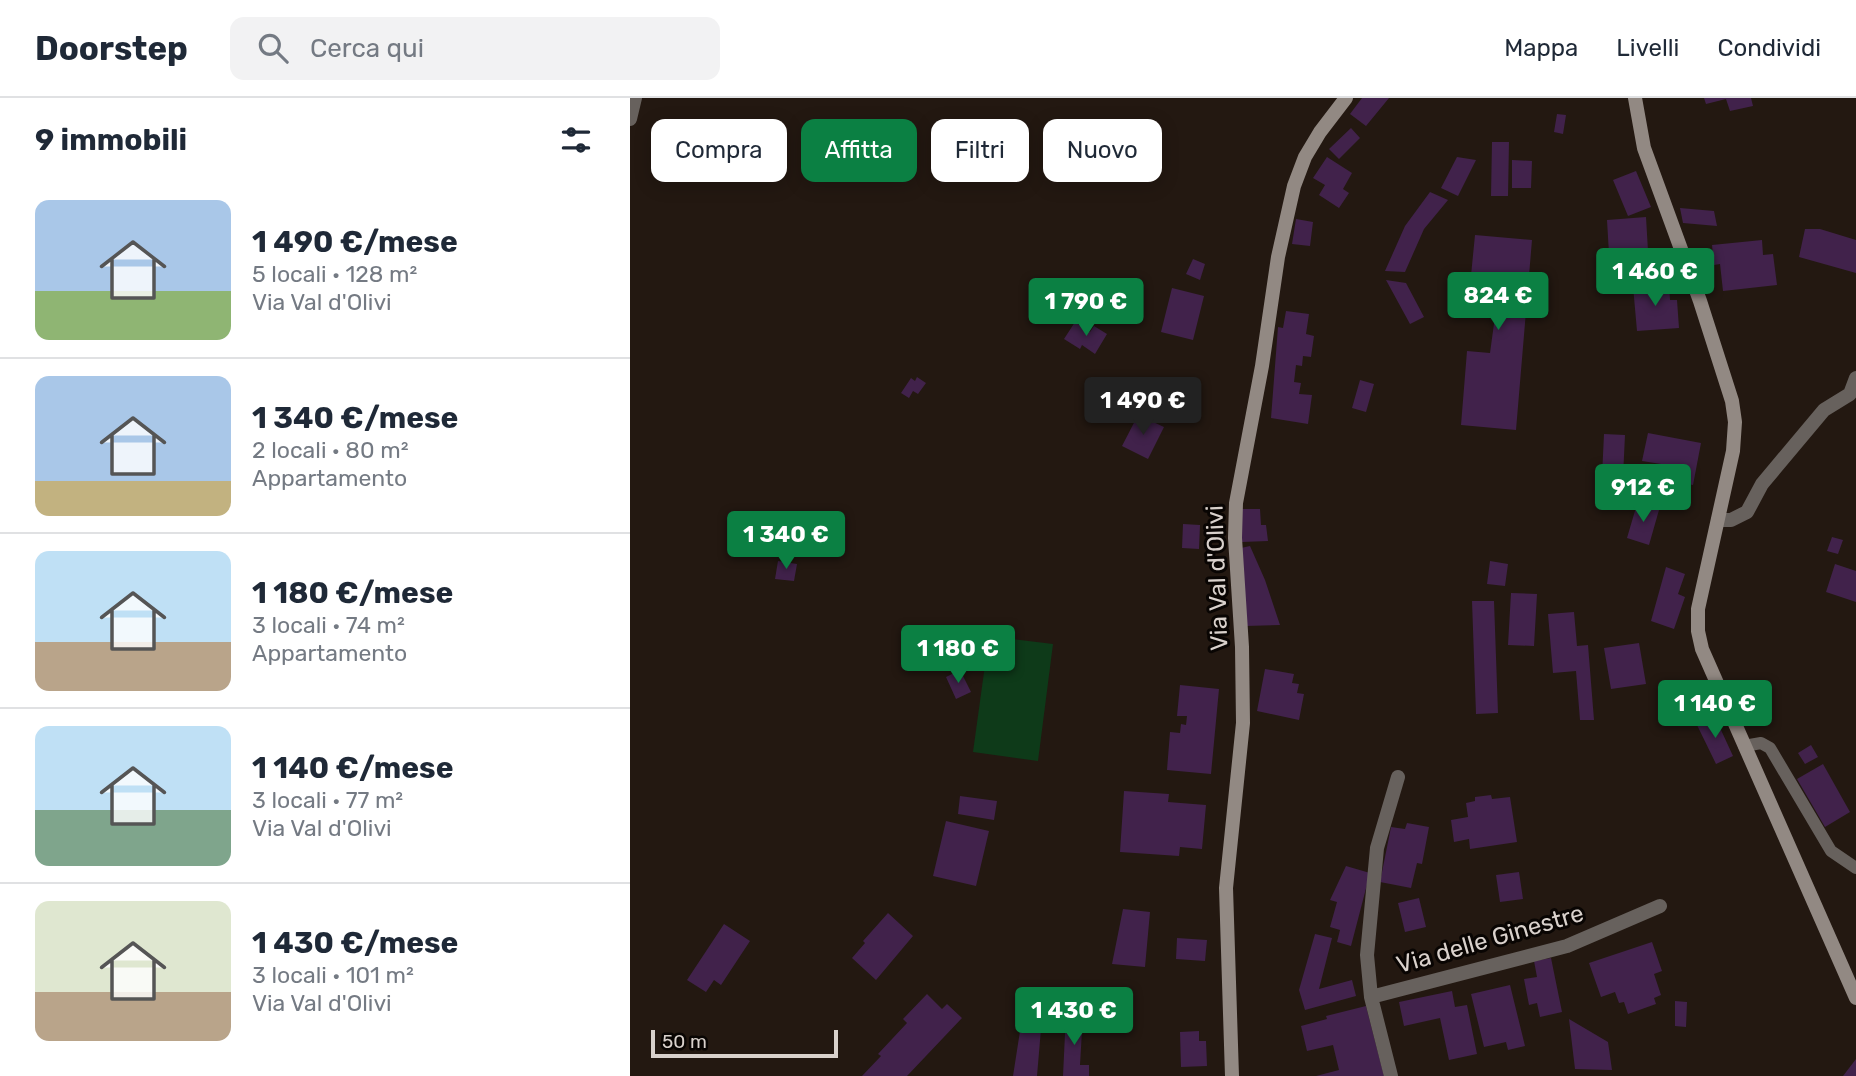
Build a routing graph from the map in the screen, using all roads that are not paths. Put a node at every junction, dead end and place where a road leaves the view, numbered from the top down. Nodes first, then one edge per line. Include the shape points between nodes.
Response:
1 (635, 98) edge
2 (1346, 98) edge
3 (1635, 98) edge
4 (630, 119) edge
5 (1856, 378) edge
6 (1718, 520) junction
7 (1744, 746) junction
8 (1398, 777) dead end
9 (1856, 868) edge
10 (1660, 906) dead end
11 (1371, 997) junction
12 (1856, 998) edge
13 (1232, 1076) edge
14 (1391, 1076) edge

1 - 4 street
2 - 13 street, Via Val d'Olivi via 1315,140 1294,186 1236,503 1243,723 1226,888
3 - 6 street via 1644,148 1732,401 1733,451
5 - 6 street via 1850,394 1824,410 1762,484 1747,512 1740,518
6 - 7 street via 1701,589 1698,631
7 - 9 lane via 1761,743 1770,748 1831,851
7 - 12 street
8 - 11 street, Via delle Ginestre via 1377,848 1367,955
10 - 11 street, Via delle Ginestre via 1567,946
11 - 14 street, Via delle Ginestre

